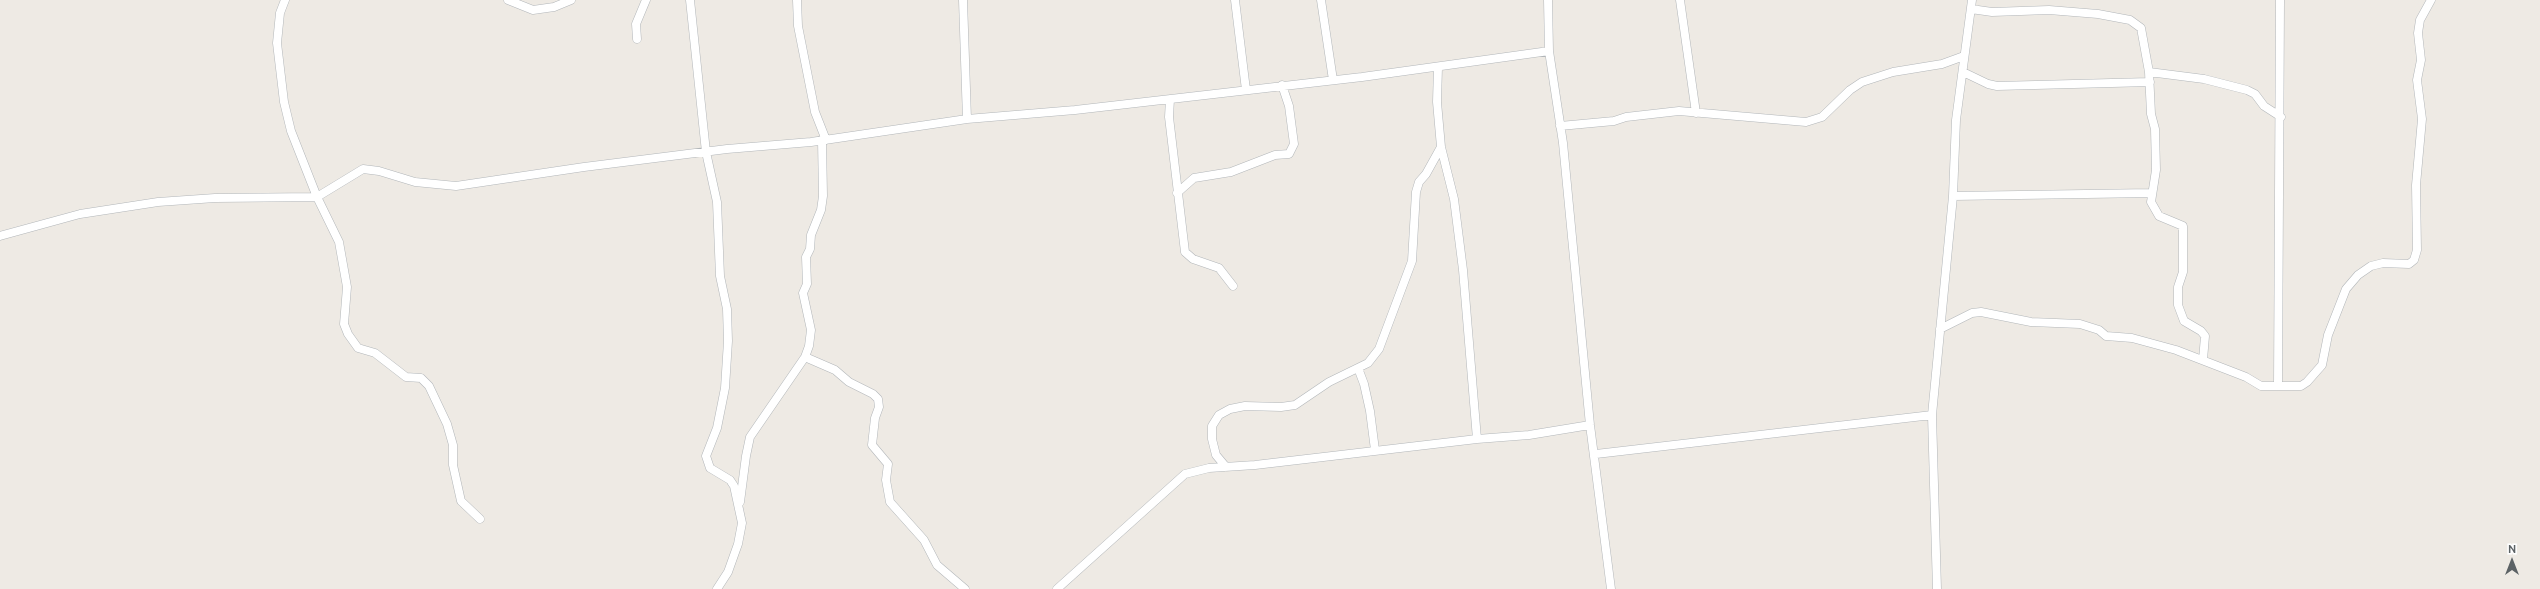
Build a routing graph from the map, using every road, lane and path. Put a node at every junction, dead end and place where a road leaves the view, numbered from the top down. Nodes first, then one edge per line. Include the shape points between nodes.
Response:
1 (285, 0) edge
2 (508, 0) edge
3 (570, 0) edge
4 (646, 0) edge
5 (690, 0) edge
6 (797, 0) edge
7 (963, 0) edge
8 (1235, 0) edge
9 (1321, 0) edge
10 (1548, 0) edge
11 (1680, 0) edge
12 (1972, 0) edge
13 (2280, 0) edge
14 (2431, 0) edge
15 (1971, 9) junction
16 (637, 38) dead end
17 (1549, 51) junction
18 (1964, 56) junction
19 (1438, 67) junction
20 (1963, 72) junction
21 (2149, 72) junction
22 (1332, 80) junction
23 (2150, 82) junction
24 (1282, 86) junction
25 (1246, 90) junction
26 (1170, 99) junction
27 (1696, 113) junction
28 (2281, 117) junction
29 (967, 119) junction
30 (1560, 126) junction
31 (824, 140) junction
32 (1441, 147) junction
33 (706, 152) junction
34 (2152, 192) junction
35 (1177, 193) junction
36 (1953, 196) junction
37 (317, 197) junction
38 (0, 236) edge
39 (1233, 286) dead end
40 (1940, 329) junction
41 (805, 357) junction
42 (2203, 360) junction
43 (1358, 368) junction
44 (2278, 386) junction
45 (1932, 415) junction
46 (1590, 425) junction
47 (1477, 439) junction
48 (1375, 450) junction
49 (1596, 454) junction
50 (1226, 467) junction
51 (740, 505) junction
52 (480, 519) dead end
53 (717, 589) edge
54 (965, 589) edge
55 (1057, 589) edge
56 (1611, 589) edge
57 (1937, 589) edge

1 - 37 street via 280,13 277,43 284,102 291,131
2 - 3 street via 533,10 554,7
4 - 16 street via 636,24
5 - 33 street
6 - 31 street via 798,26 815,112
7 - 29 street
8 - 25 street
9 - 22 street
10 - 17 street
11 - 27 street
12 - 15 street
13 - 28 street
14 - 44 street via 2420,20 2418,33 2421,60 2417,80 2422,119 2416,185 2417,250 2414,260 2409,264 2383,263 2371,266 2358,275 2346,288 2333,316 2319,369 2301,386
15 - 18 street
15 - 21 street via 1992,12 2049,10 2130,20 2141,28
17 - 19 street
17 - 30 street
18 - 20 street
18 - 27 street via 1942,64 1893,72 1862,82 1822,117 1806,122
19 - 22 street
19 - 32 street via 1437,102
20 - 23 street via 1997,86
20 - 36 street via 1955,136
21 - 23 street
21 - 28 street via 2204,79 2247,90
22 - 24 street
23 - 34 street via 2156,156
24 - 25 street
24 - 35 street via 1289,106 1294,144 1288,154 1275,155 1231,172 1194,178
25 - 26 street
26 - 29 street
26 - 35 street via 1169,117
27 - 30 street via 1652,114 1614,121
28 - 44 street
29 - 31 street
30 - 46 street via 1576,256
31 - 33 street
31 - 41 street via 821,210 806,257 807,284 803,293 811,330
32 - 43 street via 1419,182 1416,192 1412,261 1395,310 1379,349 1368,363
32 - 47 street via 1454,199 1463,270
33 - 37 street via 584,166 456,186 415,182 380,171 363,169
33 - 51 street via 717,202 720,276 727,309 728,341 725,388 717,428 706,456 710,468 730,480
34 - 36 street
34 - 42 street via 2152,202 2159,216 2183,226 2183,272 2178,287 2178,305 2184,322 2205,336
35 - 39 street via 1186,256 1219,268
36 - 40 street
37 - 38 street via 214,198 158,202 80,214
37 - 52 street via 339,242 347,287 344,324 348,334 358,348 375,353 406,377 421,378 429,386 447,424 453,445 454,473 461,501
40 - 42 street via 1972,313 1981,312 2031,322 2080,324 2099,330 2106,336 2132,338
40 - 45 street
41 - 51 street via 750,437
41 - 54 street via 835,370 849,382 878,399 879,407 874,418 872,445 888,464 886,480 890,502 924,540 937,565
42 - 44 street via 2261,386
43 - 48 street via 1370,411
43 - 50 street via 1330,382 1296,405 1245,406 1230,409 1219,415 1212,426 1212,439 1216,455
45 - 49 street
45 - 57 street
46 - 47 street via 1529,435
46 - 49 street
47 - 48 street
48 - 50 street
49 - 56 street
50 - 55 street via 1185,474
51 - 53 street via 742,523 738,544 728,572

